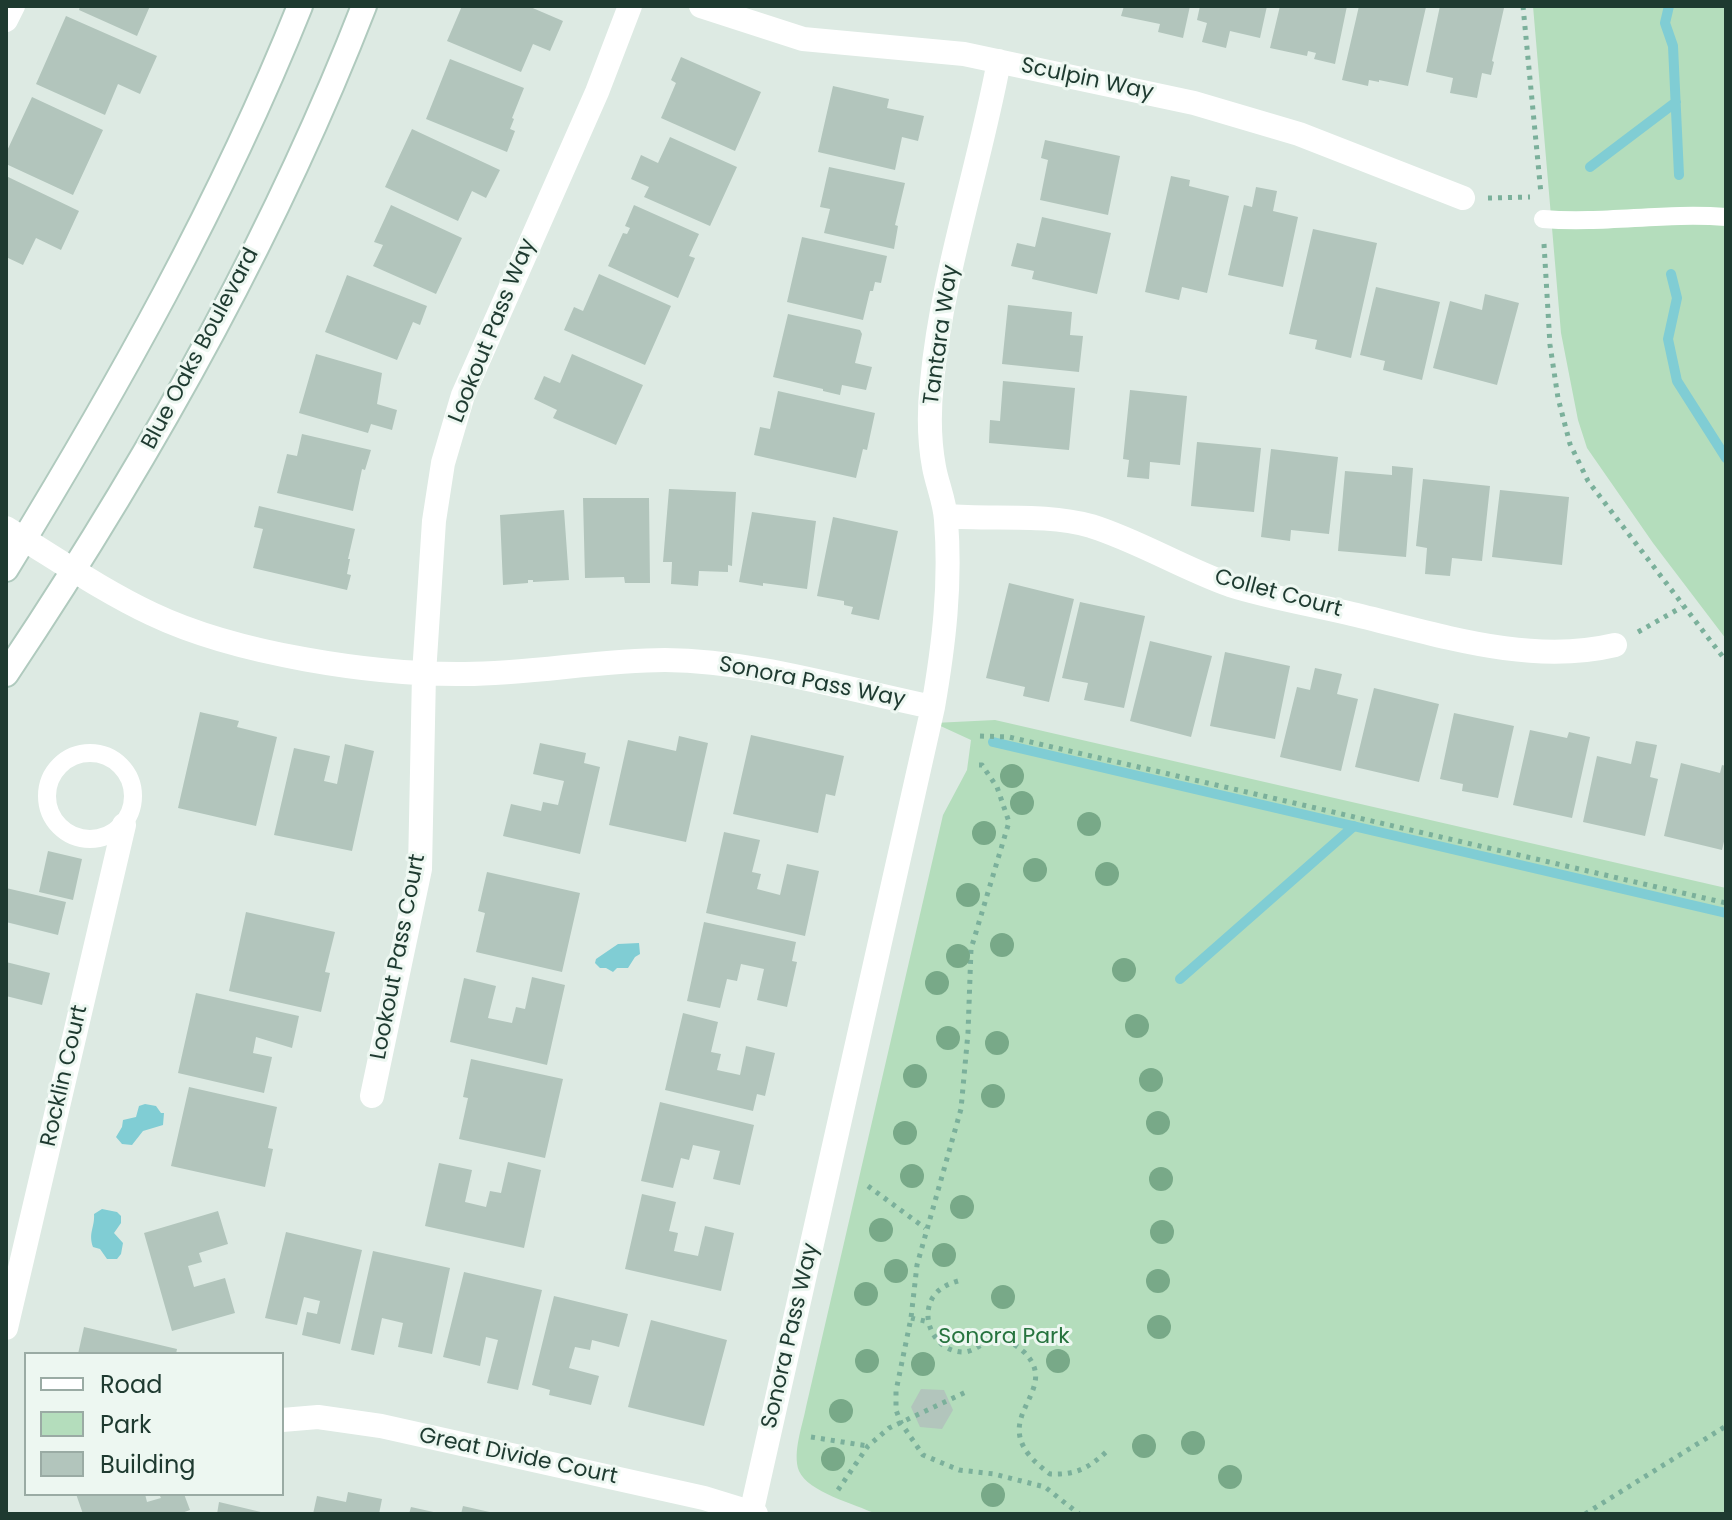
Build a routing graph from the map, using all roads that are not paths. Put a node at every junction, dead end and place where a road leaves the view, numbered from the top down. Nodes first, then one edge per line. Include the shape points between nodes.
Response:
1 (13, 6) edge
2 (300, 6) edge
3 (364, 6) edge
4 (630, 6) edge
5 (701, 6) edge
6 (6, 20) edge
7 (999, 61) junction
8 (1463, 198) road end
9 (1726, 217) edge
10 (1543, 219) road end
11 (946, 516) junction
12 (15, 534) edge
13 (6, 569) edge
14 (75, 570) junction
15 (1615, 645) road end
16 (6, 674) edge
17 (424, 674) junction
18 (933, 707) junction
19 (124, 825) junction
20 (372, 1096) dead end
21 (6, 1328) edge
22 (284, 1420) edge
23 (753, 1513) edge

1 - 6 street
2 - 12 street via 190,250 116,383
3 - 14 street, Blue Oaks Boulevard via 292,174 241,274 176,400
4 - 17 street, Lookout Pass Way via 463,395 443,463 434,521
5 - 7 street, Sculpin Way via 803,39
7 - 8 street, Sculpin Way via 1248,117
7 - 11 street, Tantara Way via 949,274 932,382 933,464
9 - 10 lane
11 - 15 street, Collet Court via 1087,525 1230,585 1479,644 1564,651
11 - 18 street, Tantara Way via 948,600
12 - 13 street
12 - 14 street, Sonora Pass Way
14 - 16 street, Blue Oaks Boulevard
14 - 17 street, Sonora Pass Way via 154,615 240,643 339,664
17 - 18 street, Sonora Pass Way via 665,660 771,671
17 - 20 street, Lookout Pass Court via 420,869
18 - 23 street, Sonora Pass Way
19 - 19 lane via 99,840 74,837 54,821 46,797 53,773 67,759 87,753 107,756 128,775 134,797
19 - 21 street, Rocklin Court
22 - 23 street, Great Divide Court via 318,1417 381,1426

